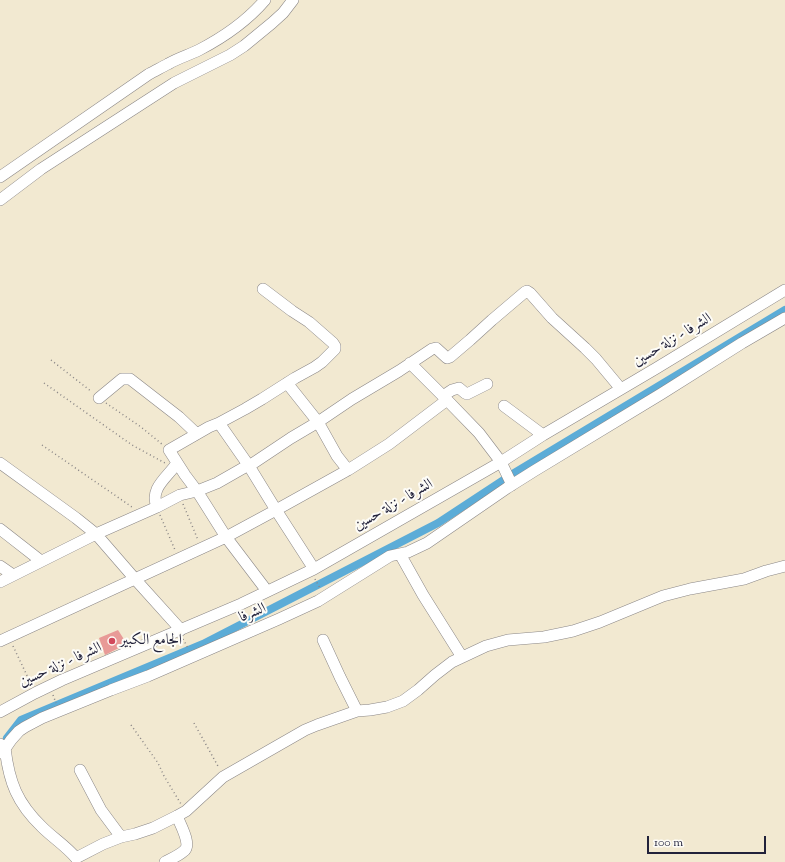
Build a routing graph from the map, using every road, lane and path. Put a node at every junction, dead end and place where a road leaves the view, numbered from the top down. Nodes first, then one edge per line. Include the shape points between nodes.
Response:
1 (265, 0) edge
2 (293, 0) edge
3 (0, 177) edge
4 (0, 200) edge
5 (264, 289) dead end
6 (785, 290) edge
7 (785, 318) edge
8 (51, 360) dead end
9 (410, 363) junction
10 (44, 383) dead end
11 (287, 383) junction
12 (487, 384) dead end
13 (620, 389) junction
14 (99, 398) junction
15 (445, 398) junction
16 (504, 406) dead end
17 (318, 422) junction
18 (219, 423) junction
19 (197, 434) junction
20 (543, 435) junction
21 (42, 445) dead end
22 (169, 450) junction
23 (0, 463) edge
24 (175, 466) junction
25 (249, 466) junction
26 (503, 466) junction
27 (348, 470) junction
28 (511, 483) junction
29 (197, 491) junction
30 (180, 495) junction
31 (157, 507) junction
32 (276, 510) junction
33 (142, 514) junction
34 (0, 529) edge
35 (96, 534) junction
36 (226, 537) junction
37 (201, 549) junction
38 (400, 554) junction
39 (179, 559) junction
40 (41, 561) junction
41 (0, 566) edge
42 (785, 566) edge
43 (314, 569) junction
44 (13, 575) junction
45 (135, 579) junction
46 (316, 581) dead end
47 (0, 582) edge
48 (267, 591) junction
49 (323, 593) dead end
50 (181, 630) junction
51 (4, 639) edge
52 (323, 640) dead end
53 (462, 657) junction
54 (35, 693) junction
55 (357, 711) junction
56 (0, 712) edge
57 (194, 723) dead end
58 (131, 725) dead end
59 (2, 748) edge
60 (80, 770) dead end
61 (223, 777) junction
62 (181, 814) junction
63 (121, 836) junction
64 (77, 860) edge
65 (165, 862) edge

1 - 3 street via 230,32 149,74
2 - 4 street via 283,13 244,46 174,83 42,169
5 - 11 street via 330,339 336,348 322,362
6 - 13 street, الشرفا - نزلة حسين
7 - 28 street, الشرفا
8 - 14 path
9 - 13 street via 434,348 447,358 450,357 527,291 596,359
9 - 15 street
9 - 17 street
10 - 24 path via 132,444
11 - 17 street
11 - 18 street
12 - 15 street via 467,394 459,388 452,390
13 - 20 street, الشرفا - نزلة حسين
14 - 19 street via 122,379 130,380
14 - 22 path
15 - 26 street via 479,433
15 - 27 street via 389,444
16 - 20 street
17 - 25 street
17 - 27 street
18 - 19 street
18 - 25 street
19 - 22 street
20 - 26 street, الشرفا - نزلة حسين
21 - 33 path
22 - 24 street
23 - 35 street
24 - 29 street
24 - 31 street via 158,486 155,499
25 - 29 street
25 - 32 street
26 - 28 street
26 - 43 street, الشرفا - نزلة حسين
27 - 32 street
28 - 38 street, الشرفا via 432,540
29 - 30 street
29 - 36 street
30 - 31 street
30 - 37 path
31 - 33 street
31 - 39 path
32 - 36 street
32 - 43 street
33 - 35 street
34 - 40 street
35 - 40 street
35 - 45 street
36 - 37 street
36 - 48 street
37 - 39 street
38 - 53 street
38 - 59 street, الشرفا via 386,558 310,605 148,676 42,718 19,731
39 - 45 street
40 - 44 street
41 - 44 street
42 - 53 street via 744,579 663,596 573,631 544,638 508,640
43 - 48 street, الشرفا - نزلة حسين
44 - 47 street
45 - 50 street
45 - 51 street
46 - 49 path
48 - 50 street, الشرفا - نزلة حسين
50 - 54 street, الشرفا - نزلة حسين
51 - 54 path
52 - 55 street
53 - 55 street via 403,701 387,707
54 - 56 street, الشرفا - نزلة حسين
55 - 61 street via 305,730
57 - 61 path
58 - 62 path via 158,763
59 - 64 street via 10,778 22,804 39,824 69,849
60 - 63 street via 101,810
61 - 62 street
62 - 63 street via 153,828
62 - 65 street via 186,848
63 - 64 street

